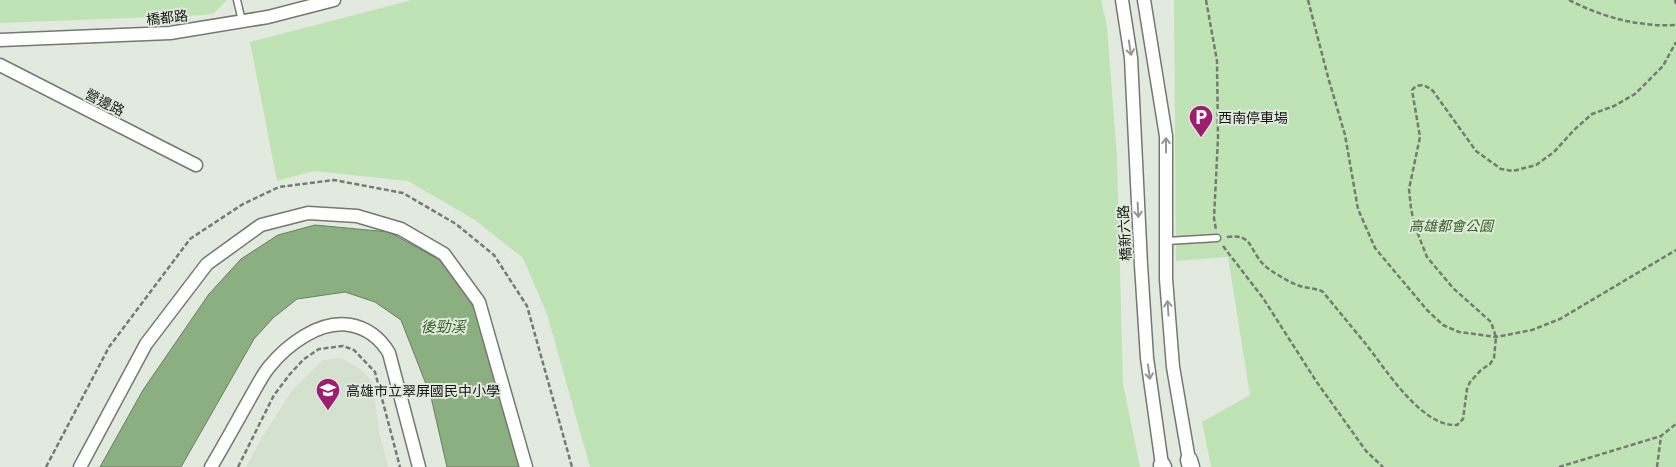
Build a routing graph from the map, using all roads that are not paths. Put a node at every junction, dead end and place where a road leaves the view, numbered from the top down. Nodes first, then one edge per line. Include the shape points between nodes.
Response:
1 (237, 0) edge
2 (334, 0) edge
3 (1122, 0) edge
4 (1144, 0) edge
5 (242, 21) junction
6 (0, 40) edge
7 (0, 65) edge
8 (196, 165) dead end
9 (1217, 238) road end
10 (1167, 241) junction
11 (1190, 463) edge
12 (1163, 466) edge
13 (80, 467) edge
14 (211, 467) edge
15 (419, 467) edge
16 (526, 467) edge

1 - 5 lane
2 - 5 street, 橋都路
3 -> 12 street, 橋新六路 via 1131,58 1147,358
10 -> 4 street via 1166,136
5 - 6 street, 橋都路 via 170,33
7 - 8 street, 營邊路
9 - 10 lane
11 -> 10 street via 1173,368 1166,279
13 - 16 street via 146,344 207,264 261,225 308,212 357,216 401,229 444,254 480,302
14 - 15 street via 267,369 279,355 316,330 346,324 364,328 383,342 389,353

